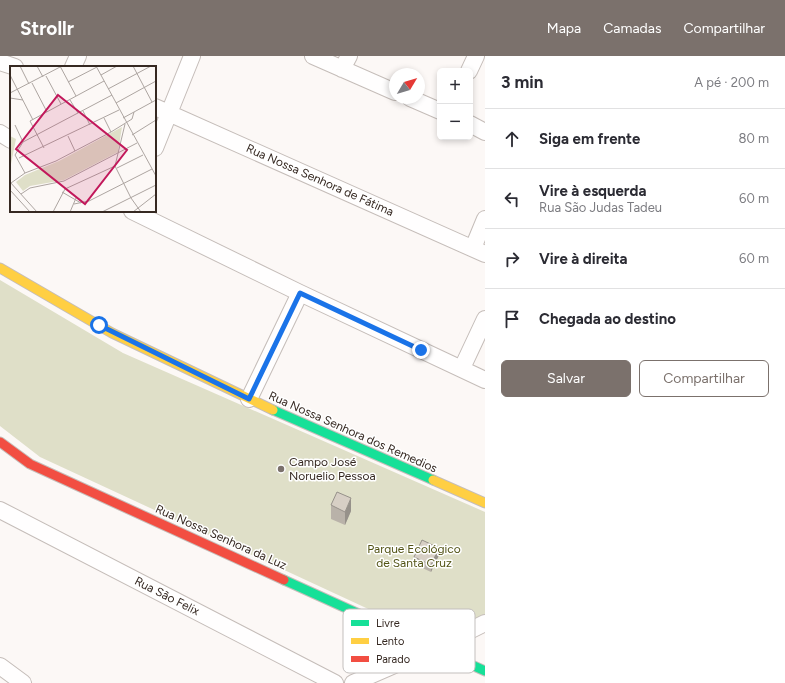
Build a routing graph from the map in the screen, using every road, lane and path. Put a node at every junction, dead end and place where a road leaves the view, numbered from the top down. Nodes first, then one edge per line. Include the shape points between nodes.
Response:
1 (78, 56) edge
2 (192, 56) edge
3 (313, 56) edge
4 (476, 56) edge
5 (0, 62) edge
6 (345, 63) edge
7 (12, 66) edge
8 (73, 66) edge
9 (470, 68) edge
10 (389, 89) edge
11 (424, 104) edge
12 (156, 107) edge
13 (437, 110) edge
14 (170, 113) junction
15 (473, 126) edge
16 (485, 132) edge
17 (0, 133) edge
18 (10, 139) edge
19 (156, 146) edge
20 (134, 212) edge
21 (485, 219) edge
22 (479, 251) edge
23 (0, 268) edge
24 (300, 293) junction
25 (485, 319) edge
26 (462, 368) junction
27 (485, 380) edge
28 (249, 399) junction
29 (0, 442) edge
30 (485, 503) edge
31 (0, 510) edge
32 (349, 609) edge
33 (485, 623) edge
34 (475, 628) edge
35 (0, 666) edge
36 (475, 666) edge
37 (485, 671) edge
38 (376, 673) edge
39 (23, 683) edge
40 (335, 683) edge
41 (352, 683) edge

1 - 8 street
2 - 14 street
3 - 6 street
4 - 9 street
5 - 7 street
6 - 10 street
11 - 13 street
12 - 14 street, Rua Nossa Senhora de Fátima
14 - 19 street
14 - 22 street, Rua Nossa Senhora de Fátima
15 - 16 street
17 - 18 street
20 - 24 street
21 - 22 street
23 - 28 street, Rua Nossa Senhora dos Remedios via 112,332
24 - 26 street
24 - 28 street
25 - 26 street
26 - 27 street
28 - 30 street, Rua Nossa Senhora dos Remedios
29 - 32 street, Rua Nossa Senhora da Luz via 30,464
31 - 40 street, Rua São Felix
33 - 34 street
35 - 39 street
36 - 37 street, Rua Nossa Senhora da Luz
38 - 41 street

